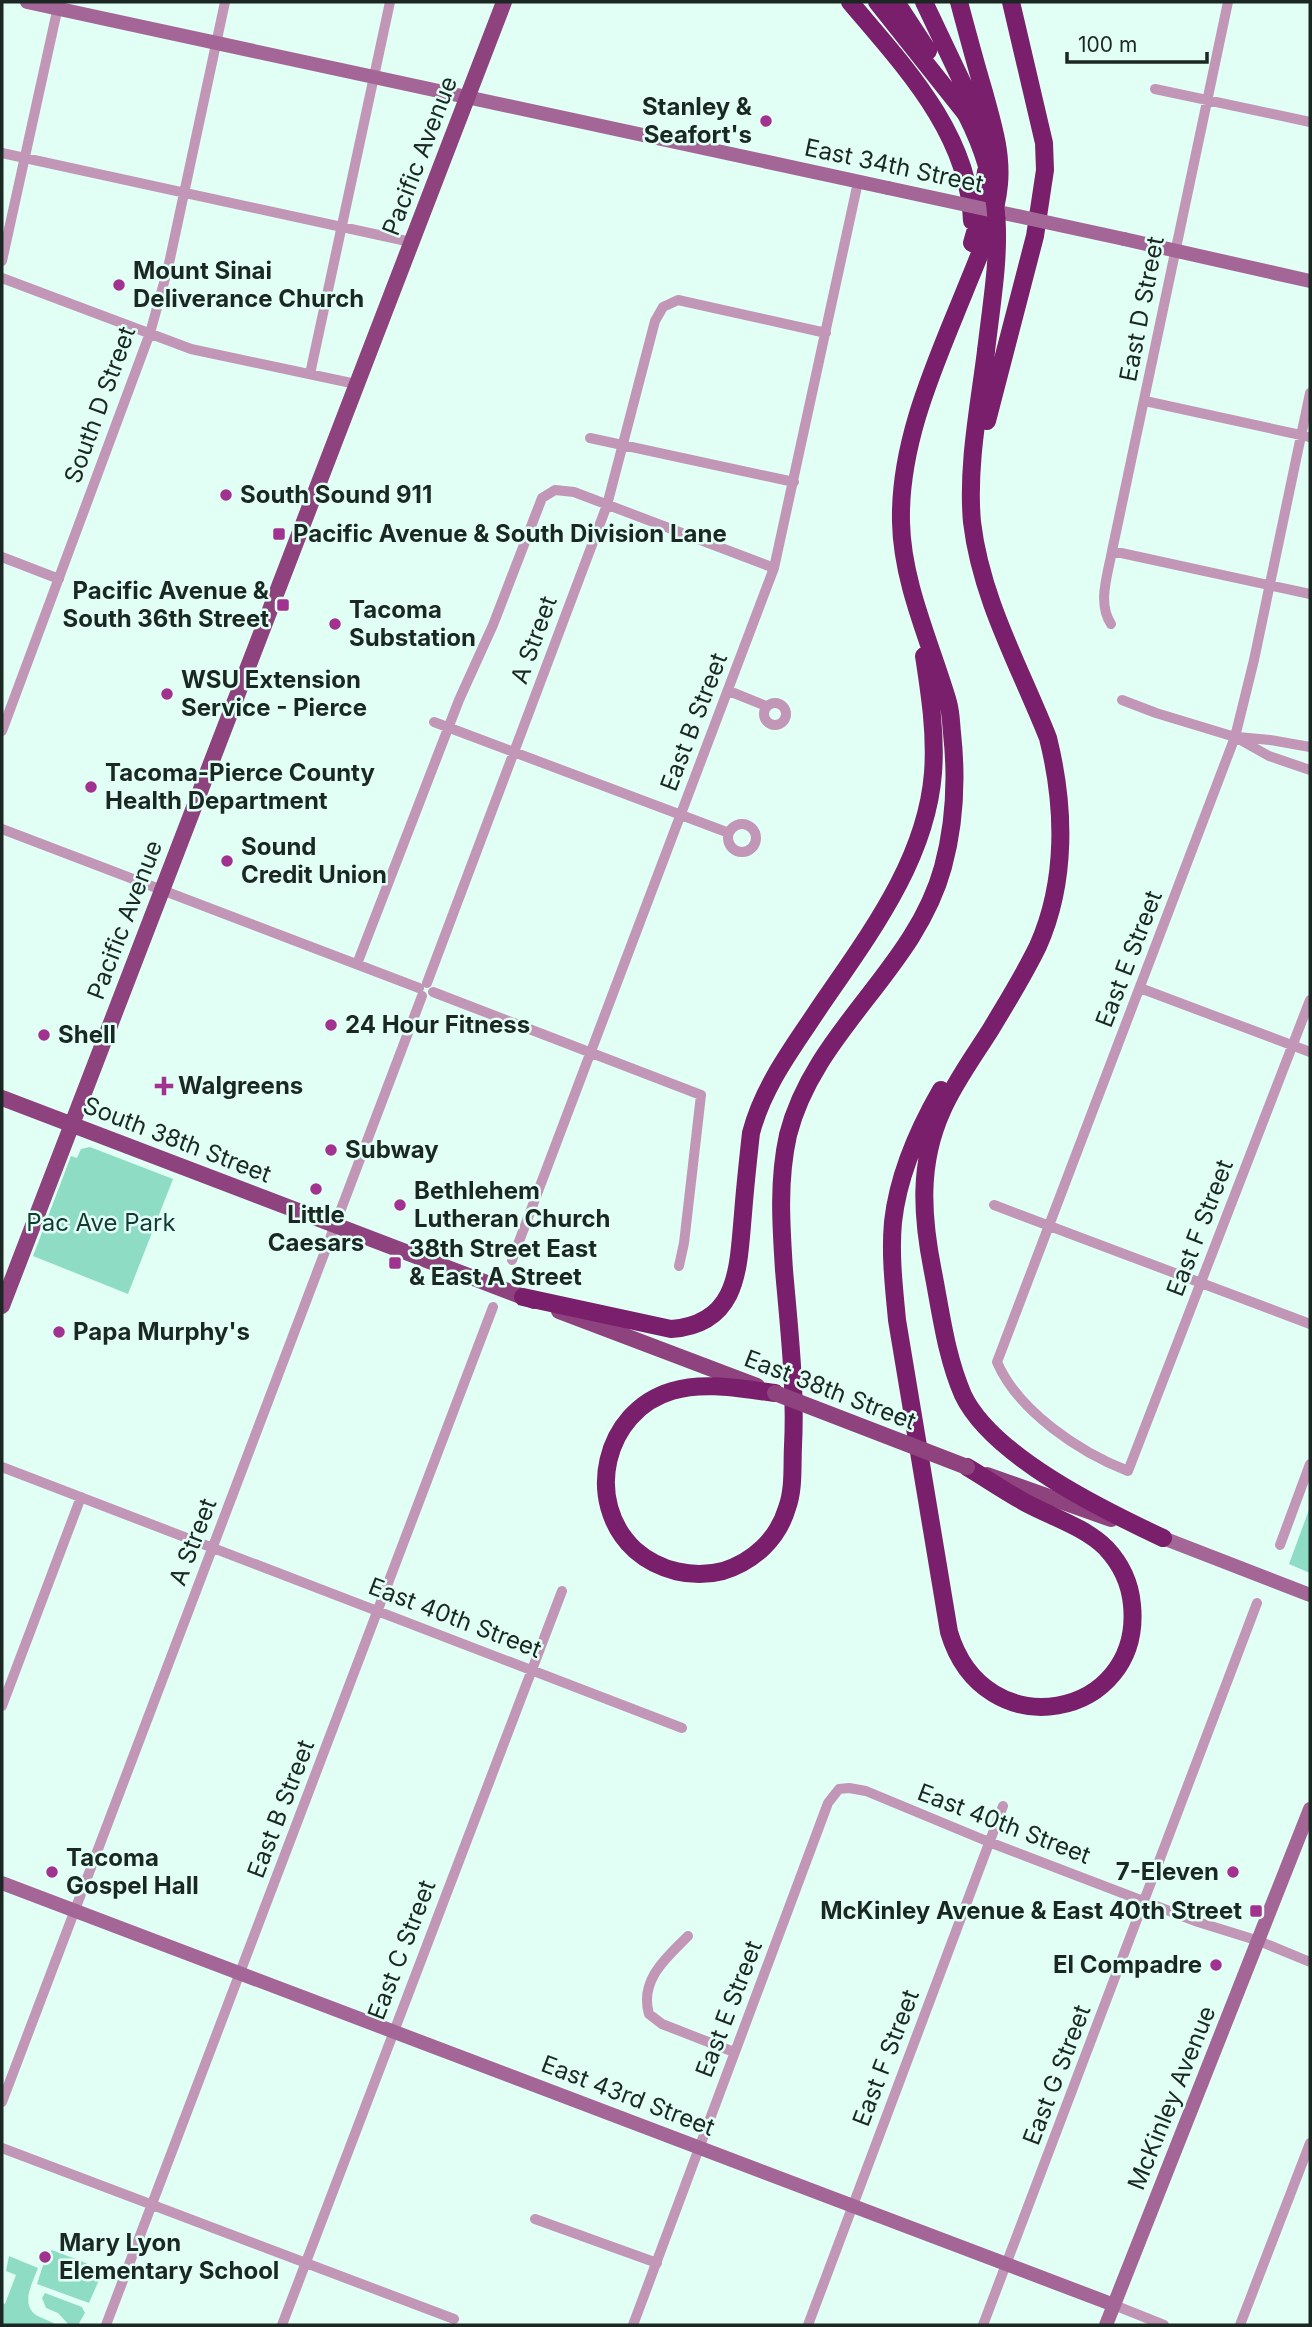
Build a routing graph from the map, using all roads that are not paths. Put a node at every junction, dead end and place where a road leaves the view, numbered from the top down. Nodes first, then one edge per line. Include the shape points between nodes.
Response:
1 (27, 2) edge
2 (225, 2) edge
3 (390, 2) edge
4 (504, 2) edge
5 (850, 2) edge
6 (877, 2) edge
7 (896, 2) edge
8 (924, 2) edge
9 (959, 2) edge
10 (1012, 2) edge
11 (1228, 2) edge
12 (58, 5) edge
13 (216, 42) junction
14 (932, 64) junction
15 (374, 76) junction
16 (1155, 89) dead end
17 (467, 96) junction
18 (1207, 100) junction
19 (1310, 122) edge
20 (2, 153) edge
21 (24, 158) junction
22 (858, 182) junction
23 (184, 192) junction
24 (341, 227) junction
25 (411, 242) junction
26 (1175, 251) junction
27 (968, 258) junction
28 (2, 261) edge
29 (2, 278) edge
30 (1310, 281) edge
31 (150, 333) junction
32 (826, 333) junction
33 (944, 344) junction
34 (310, 374) junction
35 (356, 384) junction
36 (1310, 393) edge
37 (1144, 401) junction
38 (1306, 436) edge
39 (590, 438) dead end
40 (622, 444) junction
41 (794, 482) junction
42 (972, 482) junction
43 (607, 505) junction
44 (1112, 551) junction
45 (2, 557) edge
46 (774, 568) junction
47 (59, 579) junction
48 (1269, 585) junction
49 (912, 587) junction
50 (1310, 594) edge
51 (1111, 624) dead end
52 (729, 691) junction
53 (1122, 700) dead end
54 (766, 706) dead end
55 (434, 722) dead end
56 (448, 727) junction
57 (2, 731) edge
58 (1235, 737) junction
59 (1310, 747) edge
60 (515, 753) junction
61 (1310, 770) edge
62 (681, 815) junction
63 (2, 829) edge
64 (729, 833) dead end
65 (161, 890) junction
66 (358, 964) junction
67 (1021, 979) junction
68 (1140, 988) junction
69 (425, 990) junction
70 (1310, 1000) edge
71 (1293, 1046) junction
72 (1310, 1052) edge
73 (591, 1053) junction
74 (2, 1098) edge
75 (71, 1124) junction
76 (994, 1205) dead end
77 (1051, 1225) junction
78 (335, 1226) junction
79 (512, 1260) dead end
80 (679, 1266) dead end
81 (1202, 1284) junction
82 (523, 1297) junction
83 (2, 1306) edge
84 (493, 1307) dead end
85 (1310, 1324) edge
86 (775, 1393) junction
87 (1310, 1464) edge
88 (2, 1467) edge
89 (967, 1467) junction
90 (1128, 1471) joint
91 (81, 1497) junction
92 (1163, 1538) junction
93 (1280, 1545) dead end
94 (213, 1547) junction
95 (562, 1591) dead end
96 (1310, 1595) edge
97 (1257, 1603) dead end
98 (379, 1611) junction
99 (530, 1669) junction
100 (2, 1706) edge
101 (682, 1728) dead end
102 (839, 1789) joint
103 (1003, 1806) dead end
104 (1310, 1809) edge
105 (989, 1842) junction
106 (2, 1883) edge
107 (1145, 1902) junction
108 (74, 1911) junction
109 (688, 1936) dead end
110 (1259, 1941) junction
111 (1310, 1962) edge
112 (241, 1973) junction
113 (394, 2031) junction
114 (734, 2052) junction
115 (2, 2102) edge
116 (1310, 2143) edge
117 (2, 2148) edge
118 (700, 2148) junction
119 (152, 2205) junction
120 (853, 2205) junction
121 (536, 2219) dead end
122 (306, 2263) junction
123 (657, 2263) junction
124 (1007, 2264) junction
125 (1114, 2305) junction
126 (453, 2319) dead end
127 (106, 2325) edge
128 (282, 2325) edge
129 (633, 2325) edge
130 (808, 2325) edge
131 (983, 2325) edge
132 (1106, 2325) edge
133 (1164, 2325) edge
134 (1240, 2325) edge

1 - 12 street, East 34th Street
2 - 13 street, South D Street
3 - 15 street
4 - 17 main road, Pacific Avenue
5 - 27 highway via 903,64 947,131 968,190 972,224
6 - 14 highway
7 - 14 highway
8 - 27 highway via 971,101 985,150 987,178
9 - 33 highway via 998,147 999,183 991,222
10 - 42 highway via 1044,143 1045,170 1035,236
11 - 18 street, East D Street
12 - 13 street, East 34th Street
12 - 21 street
13 - 15 street, East 34th Street
13 - 23 street, South D Street
14 - 42 highway, bridge via 977,135 998,214
15 - 17 street, East 34th Street
15 - 24 street
16 - 18 street
17 - 22 street, East 34th Street
17 - 25 main road, Pacific Avenue
18 - 19 street
18 - 26 street, East D Street
20 - 21 street
21 - 23 street
21 - 28 street
22 - 26 street, East 34th Street, bridge
22 - 32 street, East B Street
23 - 24 street
23 - 31 street, South D Street
24 - 25 street
24 - 34 street
25 - 35 main road, Pacific Avenue
26 - 30 street, East 34th Street
26 - 37 street, East D Street
27 - 33 highway
29 - 31 street
31 - 34 street via 191,349
31 - 47 street, South D Street
32 - 40 street, A Street via 686,301 663,307 653,327
32 - 41 street, East B Street
33 - 49 highway via 915,429 902,488 901,529
34 - 35 street
35 - 65 main road, Pacific Avenue
36 - 38 street, East E Street
37 - 38 street
37 - 44 street, East D Street
38 - 48 street, East E Street
39 - 40 street
40 - 41 street
40 - 43 street, A Street
41 - 46 street, East B Street
42 - 67 highway via 972,520 990,602 1048,738 1059,808 1055,895
43 - 46 street
43 - 56 street via 567,490 555,490 542,498
43 - 60 street, A Street
44 - 48 street
44 - 51 street, East D Street via 1104,604
45 - 47 street
46 - 52 street, East B Street
47 - 57 street, South D Street
48 - 50 street
48 - 58 street, East E Street
49 - 82 highway via 933,730 933,775 926,813 915,847 870,933 780,1066 756,1114 738,1273 729,1295 710,1315 671,1328
49 - 86 highway via 950,710 954,808 931,902 895,962 821,1059 789,1135 781,1189 794,1431 789,1503 778,1531 766,1545 726,1570 679,1573 638,1553 621,1535 606,1490 611,1450 626,1423 644,1404 684,1388
52 - 54 street
52 - 62 street, East B Street
53 - 58 street
55 - 56 street
56 - 60 street
56 - 66 street
58 - 59 street
58 - 61 street
58 - 68 street, East E Street
60 - 62 street
60 - 69 street, A Street
62 - 64 street
62 - 73 street, East B Street
63 - 65 street
65 - 66 street
65 - 75 main road, Pacific Avenue
66 - 69 street
67 - 89 highway via 942,1087 915,1144 893,1222 897,1320 955,1651 976,1682 1000,1699 1037,1708 1082,1698 1107,1679 1129,1642 1133,1615 1124,1573 1099,1542
67 - 92 highway via 942,1109 925,1164 924,1219 948,1352 975,1415 1010,1450 1126,1521
68 - 71 street
68 - 77 street, East E Street
69 - 73 street
69 - 78 street, A Street
70 - 71 street, East F Street
71 - 72 street
71 - 81 street, East F Street
73 - 79 street, East B Street
73 - 80 street via 701,1095
74 - 75 main road, South 38th Street
75 - 78 main road, South 38th Street
75 - 83 main road, Pacific Avenue
76 - 77 street
77 - 81 street
77 - 90 street, East E Street via 997,1362 1013,1392 1037,1415 1065,1437
78 - 82 main road, East 38th Street
78 - 94 street, A Street
81 - 85 street
81 - 90 street, East F Street
82 - 86 main road, East 38th Street
84 - 98 street, East B Street
86 - 89 main road, East 38th Street, bridge
87 - 93 street
88 - 91 street, East 40th Street
89 - 92 main road, East 38th Street
91 - 94 street, East 40th Street
91 - 100 street
92 - 96 street, East 38th Street
94 - 98 street, East 40th Street
94 - 108 street, A Street
95 - 99 street, East C Street
97 - 107 street, East G Street
98 - 99 street, East 40th Street
98 - 112 street, East B Street
99 - 101 street, East 40th Street
99 - 113 street, East C Street
102 - 105 street, East 40th Street via 866,1791
102 - 114 street, East E Street via 828,1803
103 - 105 street, East F Street
104 - 110 street, McKinley Avenue
105 - 107 street, East 40th Street
105 - 120 street, East F Street
106 - 108 street, East 43rd Street
107 - 110 street, East 40th Street
107 - 124 street, East G Street
108 - 112 street, East 43rd Street
108 - 115 street, A Street
109 - 114 street via 654,1973 647,1996 649,2014 662,2024
110 - 111 street, East 40th Street
110 - 125 street, McKinley Avenue
112 - 113 street, East 43rd Street
112 - 119 street, East B Street
113 - 118 street, East 43rd Street
113 - 122 street, East C Street
114 - 118 street, East E Street
116 - 134 street
117 - 119 street
118 - 120 street, East 43rd Street
118 - 123 street, East E Street
119 - 122 street
119 - 127 street, East B Street
120 - 124 street, East 43rd Street
120 - 130 street, East F Street
121 - 123 street
122 - 126 street
122 - 128 street, East C Street
123 - 129 street, East E Street
124 - 125 street, East 43rd Street
124 - 131 street, East G Street
125 - 132 street, McKinley Avenue
125 - 133 street, East 43rd Street

